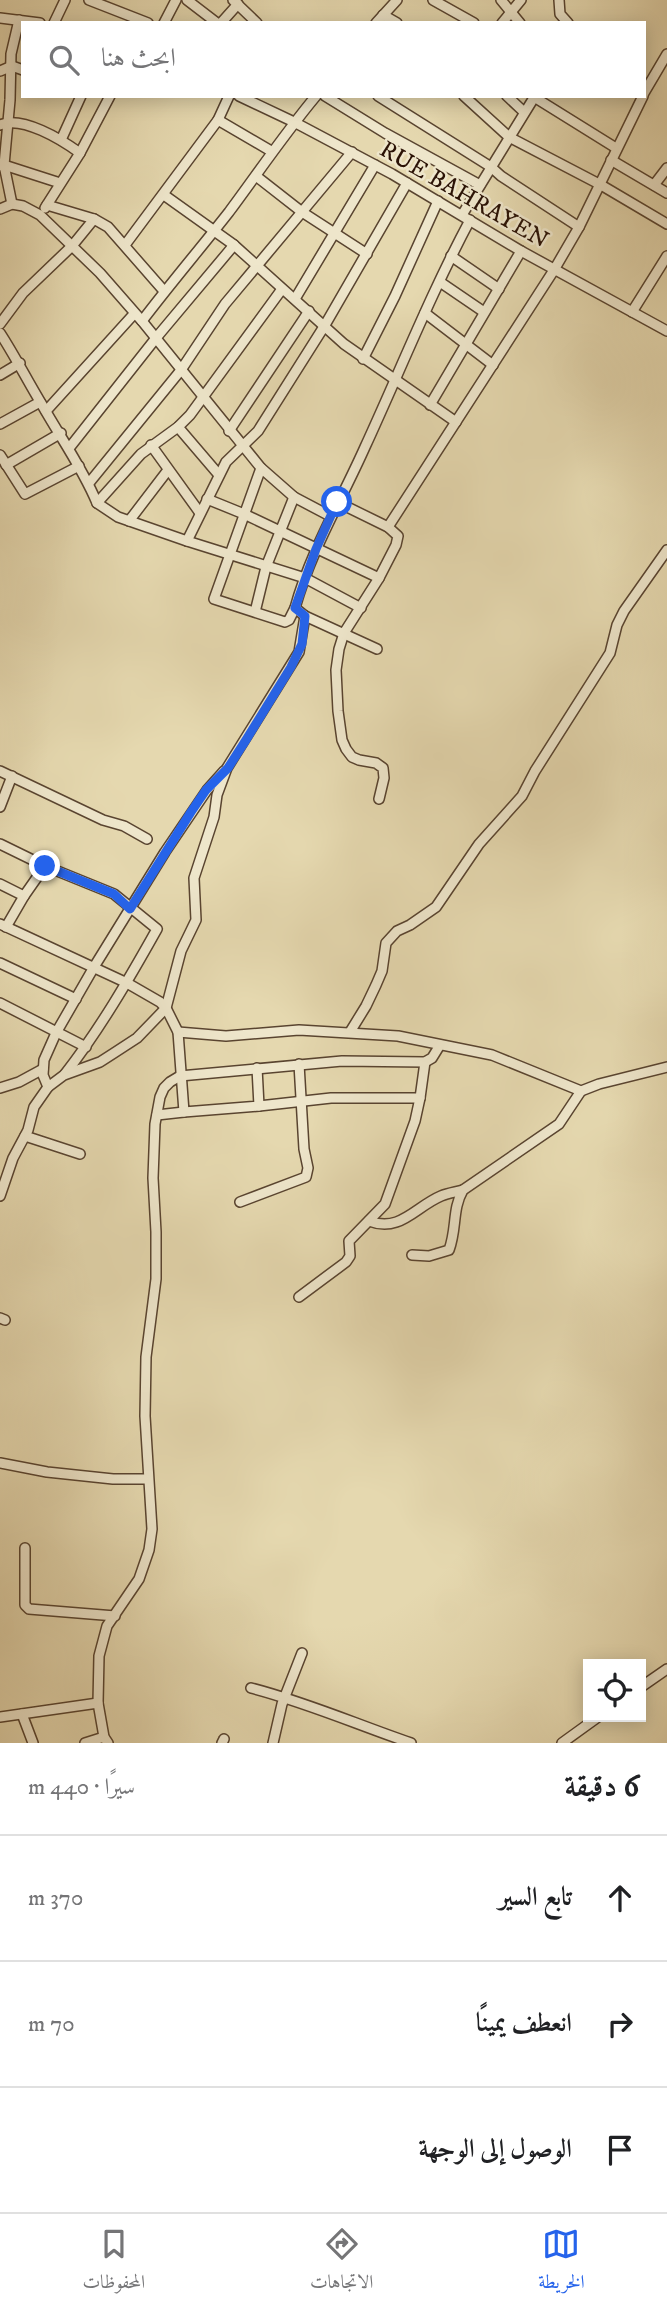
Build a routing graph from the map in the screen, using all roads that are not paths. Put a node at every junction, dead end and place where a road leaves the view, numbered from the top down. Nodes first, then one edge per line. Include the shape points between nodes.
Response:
1 (65, 0) edge
2 (89, 0) edge
3 (187, 0) edge
4 (397, 0) edge
5 (433, 0) edge
6 (500, 0) edge
7 (522, 0) edge
8 (559, 0) edge
9 (173, 1) edge
10 (236, 2) edge
11 (511, 12) junction
12 (383, 15) junction
13 (2, 20) edge
14 (19, 20) junction
15 (26, 21) edge
16 (55, 21) edge
17 (143, 21) edge
18 (163, 21) edge
19 (216, 21) edge
20 (221, 21) edge
21 (255, 21) edge
22 (378, 21) edge
23 (394, 21) edge
24 (470, 21) edge
25 (504, 21) edge
26 (518, 21) edge
27 (566, 21) edge
28 (667, 54) edge
29 (12, 66) junction
30 (21, 69) edge
31 (0, 71) edge
32 (646, 90) edge
33 (79, 98) edge
34 (109, 98) edge
35 (228, 98) edge
36 (243, 98) edge
37 (314, 98) edge
38 (328, 98) edge
39 (381, 98) edge
40 (466, 98) edge
41 (509, 98) edge
42 (533, 98) edge
43 (536, 98) edge
44 (641, 98) edge
45 (524, 112) junction
46 (218, 120) junction
47 (295, 122) junction
48 (3, 124) edge
49 (509, 137) junction
50 (61, 140) junction
51 (616, 148) junction
52 (271, 152) junction
53 (352, 152) junction
54 (80, 153) junction
55 (611, 160) junction
56 (375, 165) junction
57 (2, 166) edge
58 (491, 167) junction
59 (667, 168) edge
60 (256, 176) junction
61 (60, 183) junction
62 (407, 183) junction
63 (480, 185) junction
64 (601, 185) junction
65 (654, 185) junction
66 (667, 193) edge
67 (164, 195) junction
68 (438, 201) junction
69 (12, 204) junction
70 (47, 205) junction
71 (0, 209) edge
72 (302, 212) junction
73 (40, 215) junction
74 (466, 218) junction
75 (94, 219) junction
76 (667, 225) edge
77 (579, 227) junction
78 (213, 232) junction
79 (335, 235) junction
80 (125, 245) junction
81 (72, 246) junction
82 (234, 246) junction
83 (521, 251) junction
84 (367, 254) junction
85 (451, 256) junction
86 (667, 256) edge
87 (257, 265) junction
88 (554, 270) junction
89 (440, 282) junction
90 (282, 289) junction
91 (499, 289) junction
92 (164, 291) junction
93 (295, 299) junction
94 (309, 311) junction
95 (484, 312) junction
96 (632, 312) junction
97 (425, 313) junction
98 (134, 314) junction
99 (1, 319) edge
100 (142, 321) junction
101 (325, 326) junction
102 (667, 331) edge
103 (0, 333) edge
104 (156, 338) junction
105 (465, 342) junction
106 (363, 359) junction
107 (20, 363) junction
108 (493, 365) junction
109 (181, 370) junction
110 (0, 375) edge
111 (396, 380) junction
112 (202, 398) junction
113 (40, 402) junction
114 (430, 404) junction
115 (46, 411) junction
116 (456, 422) junction
117 (0, 424) edge
118 (178, 427) junction
119 (229, 431) junction
120 (61, 433) junction
121 (151, 445) junction
122 (242, 446) junction
123 (70, 447) junction
124 (0, 455) edge
125 (6, 465) junction
126 (79, 466) junction
127 (261, 468) junction
128 (168, 470) junction
129 (219, 475) junction
130 (89, 484) junction
131 (294, 497) junction
132 (207, 499) junction
133 (337, 502) junction
134 (97, 503) junction
135 (200, 513) junction
136 (244, 514) junction
137 (330, 516) junction
138 (129, 521) junction
139 (388, 527) junction
140 (281, 533) junction
141 (187, 541) junction
142 (316, 549) junction
143 (667, 550) edge
144 (230, 555) junction
145 (266, 567) junction
146 (305, 578) junction
147 (379, 578) junction
148 (295, 608) junction
149 (361, 608) junction
150 (255, 612) junction
151 (305, 616) junction
152 (344, 633) junction
153 (377, 649) dead end
154 (228, 768) junction
155 (0, 771) edge
156 (12, 776) junction
157 (379, 799) dead end
158 (0, 807) edge
159 (147, 839) dead end
160 (0, 844) edge
161 (45, 866) junction
162 (0, 884) edge
163 (24, 896) junction
164 (130, 909) junction
165 (3, 926) edge
166 (0, 963) edge
167 (94, 967) junction
168 (127, 983) junction
169 (76, 999) junction
170 (0, 1003) edge
171 (166, 1008) junction
172 (178, 1032) junction
173 (350, 1032) junction
174 (56, 1033) junction
175 (440, 1045) junction
176 (86, 1047) junction
177 (425, 1062) junction
178 (299, 1064) junction
179 (667, 1067) edge
180 (257, 1068) junction
181 (43, 1069) junction
182 (64, 1075) junction
183 (180, 1076) junction
184 (48, 1087) junction
185 (0, 1088) edge
186 (582, 1091) junction
187 (420, 1098) junction
188 (301, 1102) junction
189 (259, 1106) junction
190 (184, 1112) junction
191 (157, 1115) junction
192 (25, 1136) junction
193 (80, 1154) dead end
194 (4, 1168) edge
195 (463, 1190) junction
196 (0, 1196) edge
197 (240, 1202) dead end
198 (369, 1221) junction
199 (412, 1255) dead end
200 (299, 1297) dead end
201 (0, 1463) edge
202 (148, 1479) junction
203 (25, 1548) dead end
204 (116, 1616) junction
205 (302, 1653) dead end
206 (667, 1669) edge
207 (646, 1684) edge
208 (251, 1688) dead end
209 (285, 1696) junction
210 (98, 1703) junction
211 (22, 1714) junction
212 (0, 1717) edge
213 (591, 1722) edge
214 (106, 1740) edge
215 (33, 1743) edge
216 (85, 1743) edge
217 (274, 1743) edge
218 (411, 1743) edge
219 (562, 1743) edge

1 - 16 street
2 - 17 street
3 - 19 street
4 - 12 street
5 - 24 street
6 - 11 street
7 - 11 street
8 - 27 street via 560,15
9 - 18 street
10 - 20 street
10 - 21 street
11 - 25 street
11 - 26 street
12 - 22 street
12 - 23 street
13 - 14 street
14 - 15 street
14 - 29 street
28 - 32 street
29 - 30 street
29 - 31 street
29 - 48 street
33 - 50 street
34 - 54 street
35 - 46 street
36 - 47 street, RUE BAHRAYEN
37 - 47 street
38 - 63 street
39 - 58 street
40 - 49 street
41 - 45 street
42 - 45 street
43 - 51 street
44 - 51 street
45 - 49 street
46 - 52 street
46 - 67 street
47 - 52 street
47 - 53 street, RUE BAHRAYEN
48 - 50 street via 36,129
48 - 57 street
49 - 58 street
49 - 64 street
50 - 54 street
51 - 55 street
52 - 60 street
53 - 56 street, RUE BAHRAYEN
53 - 72 street
54 - 61 street
55 - 64 street
55 - 65 street
56 - 62 street, RUE BAHRAYEN
56 - 79 street
57 - 61 street
57 - 69 street
58 - 63 street
58 - 77 street
59 - 65 street
60 - 72 street
60 - 78 street
61 - 70 street
62 - 68 street, RUE BAHRAYEN
62 - 84 street
63 - 74 street
64 - 76 street
64 - 77 street
65 - 66 street
67 - 78 street
67 - 80 street
68 - 74 street, RUE BAHRAYEN
68 - 106 street
69 - 71 street
69 - 73 street
70 - 73 street
70 - 75 street
72 - 79 street
72 - 87 street
73 - 81 street
74 - 83 street, RUE BAHRAYEN
74 - 85 street
75 - 80 street
75 - 81 street
77 - 88 street
78 - 82 street
78 - 92 street
79 - 84 street
79 - 93 street
80 - 92 street
81 - 98 street
81 - 99 street
82 - 87 street
82 - 104 street
83 - 88 street, RUE BAHRAYEN
83 - 91 street
84 - 101 street
85 - 89 street
85 - 91 street
86 - 96 street
87 - 90 street
87 - 109 street
88 - 96 street, RUE BAHRAYEN
88 - 108 street
89 - 95 street
89 - 97 street
90 - 93 street
90 - 112 street
91 - 95 street
92 - 100 street
93 - 94 street
94 - 101 street
94 - 119 street
95 - 105 street
96 - 102 street, RUE BAHRAYEN
97 - 105 street
97 - 111 street
98 - 100 street
98 - 115 street
100 - 104 street
101 - 106 street
101 - 122 street via 258,430
103 - 107 street
104 - 109 street
104 - 123 street
105 - 108 street
105 - 114 street
106 - 111 street
107 - 110 street
107 - 113 street
108 - 116 street
109 - 112 street
109 - 130 street
111 - 114 street
111 - 133 street
112 - 118 street
112 - 119 street
113 - 115 street
113 - 117 street
114 - 116 street
115 - 120 street
116 - 139 street
118 - 121 street
118 - 129 street
119 - 122 street
120 - 123 street
120 - 125 street
121 - 128 street
121 - 134 street
122 - 127 street
122 - 129 street
123 - 126 street
124 - 125 street
125 - 126 street via 25,494
126 - 130 street
127 - 131 street
127 - 136 street
128 - 135 street
128 - 138 street
129 - 132 street
130 - 134 street
131 - 137 street
131 - 140 street
132 - 135 street
132 - 136 street
133 - 137 street
133 - 139 street
134 - 138 street
135 - 141 street
136 - 140 street
136 - 144 street
137 - 142 street
138 - 141 street
139 - 147 street via 398,541
140 - 142 street
140 - 145 street
141 - 144 street
142 - 146 street
142 - 147 street
143 - 173 street via 624,611 610,653 522,796 479,844 436,907 386,943 382,971
144 - 145 street
144 - 150 street via 214,599
145 - 146 street
145 - 150 street
146 - 148 street
146 - 149 street
147 - 149 street
148 - 150 street via 285,622
148 - 151 street
149 - 152 street
151 - 152 street
151 - 154 street via 299,652
152 - 153 street
152 - 157 street via 336,670 342,740 352,757 383,768
154 - 164 street via 206,790
154 - 171 street via 194,878 196,920 181,951
155 - 156 street
156 - 158 street
156 - 159 street
160 - 161 street
161 - 163 street
161 - 164 street via 114,894
162 - 163 street
163 - 165 street
164 - 167 street
164 - 168 street via 157,929
165 - 167 street
166 - 169 street
167 - 168 street
167 - 169 street
168 - 171 street
168 - 176 street
169 - 174 street
170 - 174 street
171 - 172 street
171 - 182 street via 137,1038 100,1062
172 - 173 street via 208,1036
172 - 183 street
173 - 175 street
174 - 176 street
174 - 181 street
175 - 177 street
175 - 186 street via 492,1055
176 - 182 street
177 - 178 street
177 - 187 street
178 - 180 street
178 - 188 street
179 - 186 street
180 - 183 street
180 - 189 street
181 - 184 street
181 - 185 street
182 - 184 street
183 - 190 street
183 - 191 street via 164,1088
184 - 192 street via 34,1107
186 - 195 street via 559,1124
187 - 188 street
187 - 198 street via 385,1204
188 - 189 street
188 - 197 street via 306,1177
189 - 190 street
190 - 191 street
191 - 202 street via 153,1178 156,1279 146,1357
192 - 193 street
192 - 194 street
194 - 196 street
195 - 198 street via 440,1197 394,1223 382,1226
195 - 199 street via 454,1211 449,1250
198 - 200 street via 349,1241 346,1262
201 - 202 street via 47,1472
202 - 204 street via 149,1550 139,1579
203 - 204 street via 25,1605 29,1609
204 - 210 street via 107,1626 99,1656
205 - 209 street
206 - 207 street
208 - 209 street
209 - 217 street
209 - 218 street
210 - 211 street
210 - 214 street
211 - 212 street
211 - 215 street
213 - 219 street
214 - 216 street

